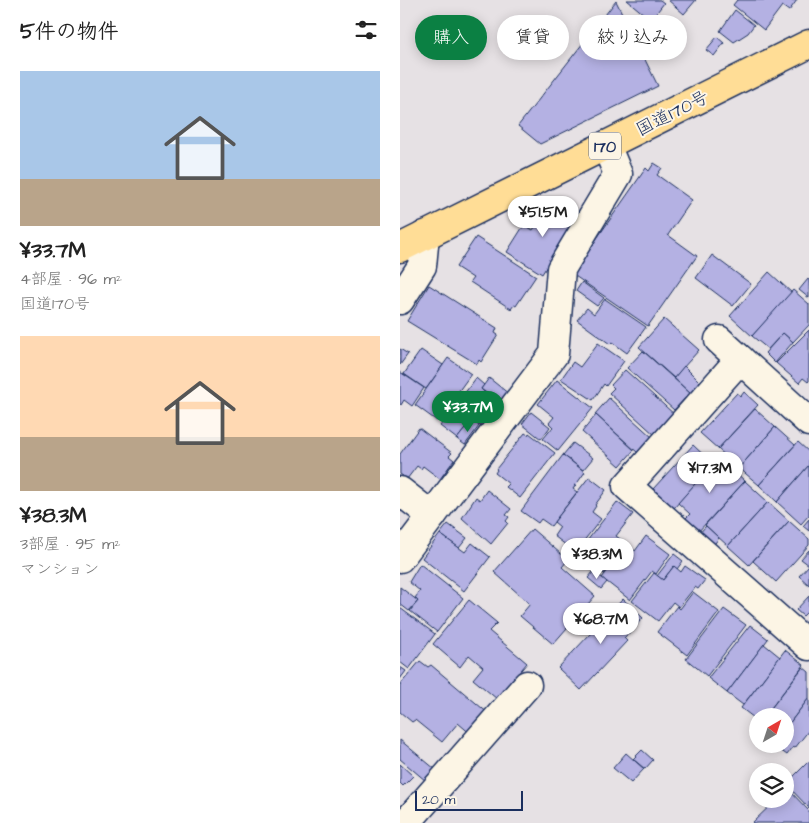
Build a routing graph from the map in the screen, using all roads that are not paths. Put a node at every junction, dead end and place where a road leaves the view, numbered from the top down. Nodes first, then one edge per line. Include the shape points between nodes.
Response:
1 (809, 44) edge
2 (606, 145) junction
3 (425, 235) junction
4 (400, 248) edge
5 (400, 300) edge
6 (720, 340) dead end
7 (740, 358) junction
8 (807, 417) edge
9 (400, 491) edge
10 (432, 516) junction
11 (400, 558) edge
12 (809, 646) edge
13 (527, 685) dead end
14 (406, 823) edge

1 - 2 highway, 国道170号 / 170
2 - 3 highway, 国道170号 / 170
2 - 10 street via 618,174 561,269 554,354
3 - 4 highway, 国道170号 / 170
3 - 5 street via 422,266
6 - 7 street
7 - 8 street
7 - 12 street via 627,486
9 - 10 street
10 - 11 street
13 - 14 street

